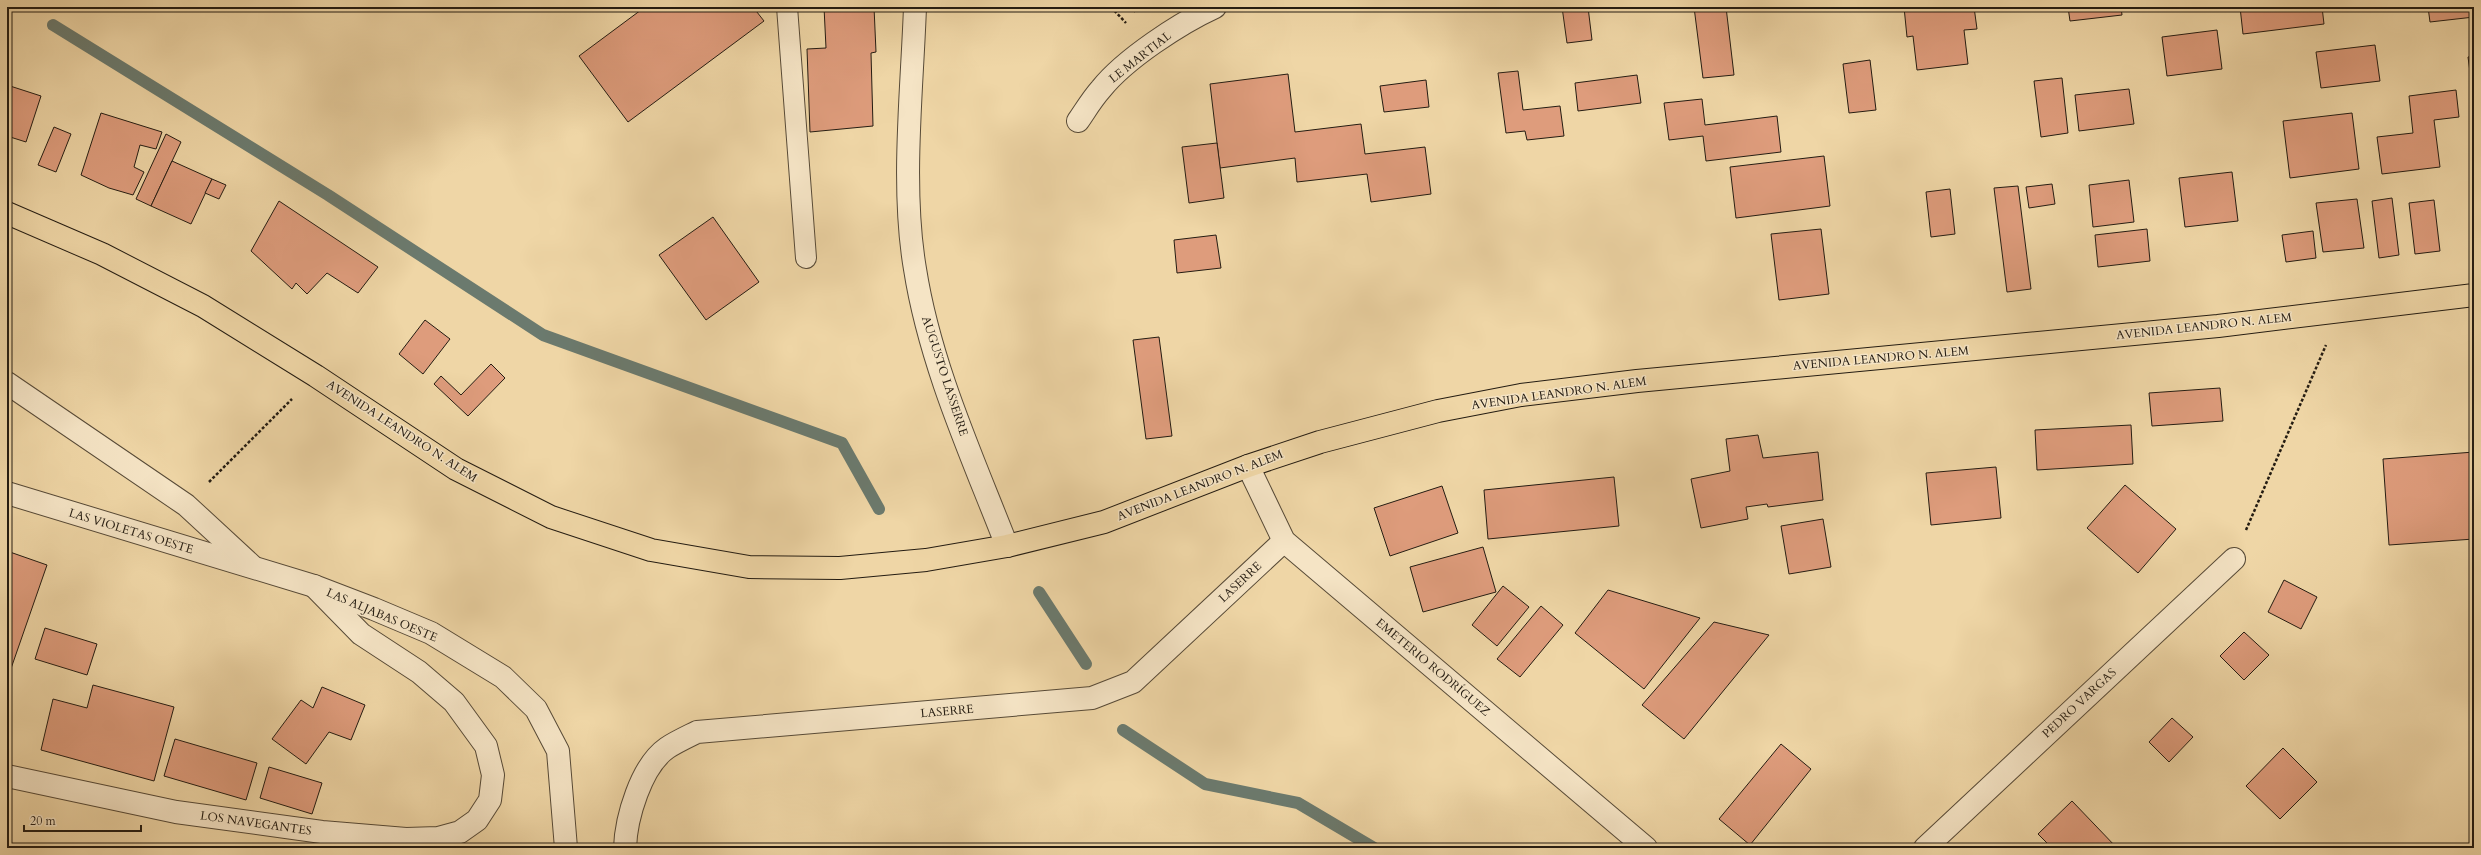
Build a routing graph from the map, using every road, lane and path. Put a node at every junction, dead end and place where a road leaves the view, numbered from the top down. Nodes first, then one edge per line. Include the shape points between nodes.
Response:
1 (787, 7) edge
2 (915, 7) edge
3 (1215, 7) edge
4 (1078, 121) dead end
5 (7, 213) edge
6 (806, 258) dead end
7 (2474, 295) edge
8 (2340, 312) junction
9 (316, 376) junction
10 (7, 383) edge
11 (1248, 466) junction
12 (7, 492) edge
13 (186, 504) junction
14 (1284, 541) junction
15 (1007, 546) junction
16 (2234, 558) joint
17 (255, 569) junction
18 (314, 586) junction
19 (7, 776) edge
20 (566, 848) edge
21 (625, 848) edge
22 (1646, 848) edge
23 (1925, 848) edge

1 - 6 lane
2 - 15 street, AUGUSTO LASSERRE via 909,202 915,269 928,331 950,400
3 - 4 street, LE MARTIAL via 1193,17 1133,59 1101,88
5 - 9 highway, AVENIDA LEANDRO N. ALEM via 102,254 190,299
7 - 8 highway, AVENIDA LEANDRO N. ALEM
8 - 11 highway, AVENIDA LEANDRO N. ALEM via 1638,381 1521,395 1438,411 1320,442
8 - 16 path
9 - 13 path
9 - 15 highway, AVENIDA LEANDRO N. ALEM via 456,469 551,517 651,550 749,567 840,568 926,560
10 - 13 street
11 - 14 street, EMETERIO RODRÍGUEZ
11 - 15 highway, AVENIDA LEANDRO N. ALEM via 1104,522
12 - 17 street, LAS VIOLETAS OESTE
13 - 17 street
14 - 21 street, LASERRE via 1133,682 1092,698 697,732 666,749 640,781 626,831
14 - 22 street, EMETERIO RODRÍGUEZ
16 - 23 street, PEDRO VARGAS
17 - 18 street, LAS ALJABAS OESTE
18 - 19 street, LOS NAVEGANTES via 362,634 418,672 454,702 486,746 493,774 490,800 477,820 460,832 438,838 406,839 322,832 176,812
18 - 20 street, LAS ALJABAS OESTE via 431,633 503,677 536,709 558,751

